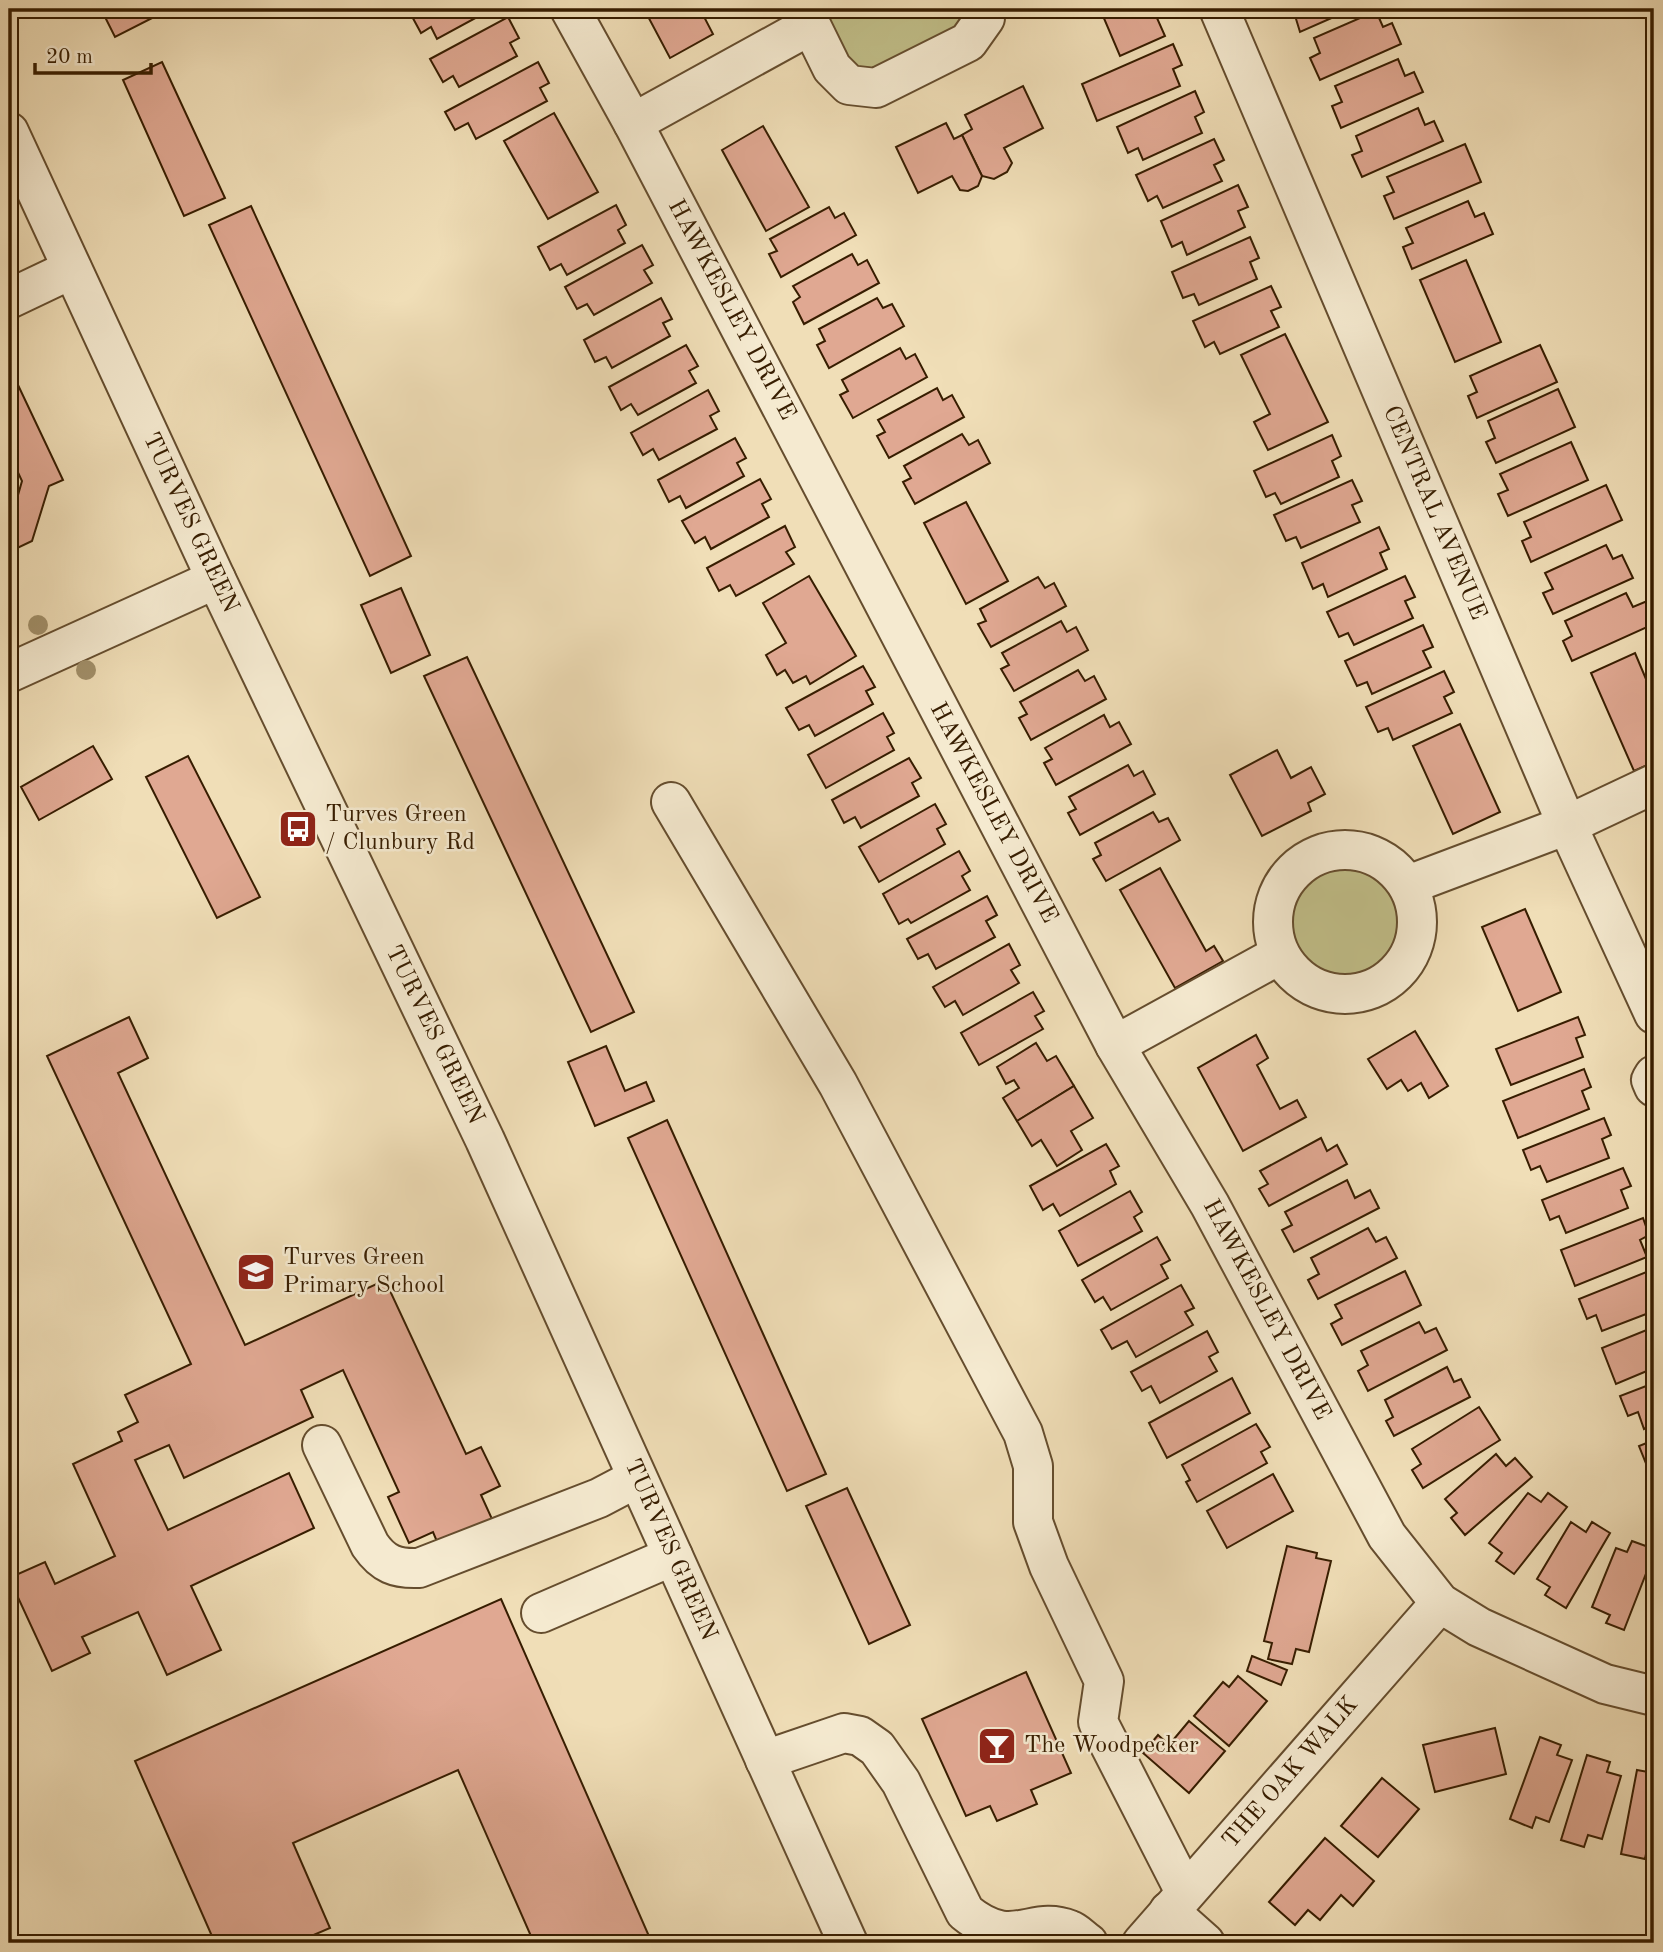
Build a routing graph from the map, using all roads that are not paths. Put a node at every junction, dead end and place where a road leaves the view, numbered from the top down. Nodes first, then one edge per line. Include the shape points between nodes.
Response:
1 (570, 9) edge
2 (985, 9) edge
3 (1219, 9) edge
4 (806, 17) edge
5 (633, 124) junction
6 (9, 132) edge
7 (72, 269) junction
8 (9, 299) edge
9 (216, 579) junction
10 (9, 673) edge
11 (1654, 784) edge
12 (671, 802) dead end
13 (1567, 825) junction
14 (1408, 885) junction
15 (1279, 955) junction
16 (1654, 1014) edge
17 (1115, 1045) junction
18 (1654, 1075) edge
19 (1654, 1087) edge
20 (322, 1445) dead end
21 (637, 1478) junction
22 (673, 1556) junction
23 (1440, 1603) junction
24 (541, 1613) dead end
25 (1654, 1696) edge
26 (765, 1760) junction
27 (1177, 1902) junction
28 (848, 1943) edge
29 (1088, 1943) edge
30 (1142, 1943) edge
31 (1205, 1943) edge

1 - 5 street, HAWKESLEY DRIVE
2 - 4 street via 985,18 968,42 876,88 849,85 832,68
3 - 13 street, CENTRAL AVENUE
4 - 5 street
5 - 17 street, HAWKESLEY DRIVE
6 - 7 street, TURVES GREEN
7 - 8 street
7 - 9 street, TURVES GREEN
9 - 10 street
9 - 21 street, TURVES GREEN via 485,1140
11 - 13 street
12 - 27 street via 838,1084 1023,1433 1033,1466 1033,1522 1104,1681 1098,1722
13 - 14 street
13 - 16 street, CENTRAL AVENUE
14 - 15 street via 1392,866 1370,853 1346,849 1299,864 1283,883 1273,906 1272,931
14 - 15 street via 1416,907 1411,953 1398,972 1379,986 1357,994 1334,994 1292,974
15 - 17 street
17 - 23 street, HAWKESLEY DRIVE via 1210,1205 1387,1536
18 - 19 street
20 - 21 street via 370,1545 380,1560 399,1569 419,1568 599,1498
21 - 22 street, TURVES GREEN
22 - 24 street
22 - 26 street, TURVES GREEN
23 - 25 street via 1479,1627 1593,1679
23 - 27 street, THE OAK WALK
26 - 28 street, TURVES GREEN
26 - 29 street via 844,1733 860,1736 889,1762 965,1912 981,1928 1014,1935 1054,1926 1071,1930
27 - 30 street, THE OAK WALK
27 - 31 street

